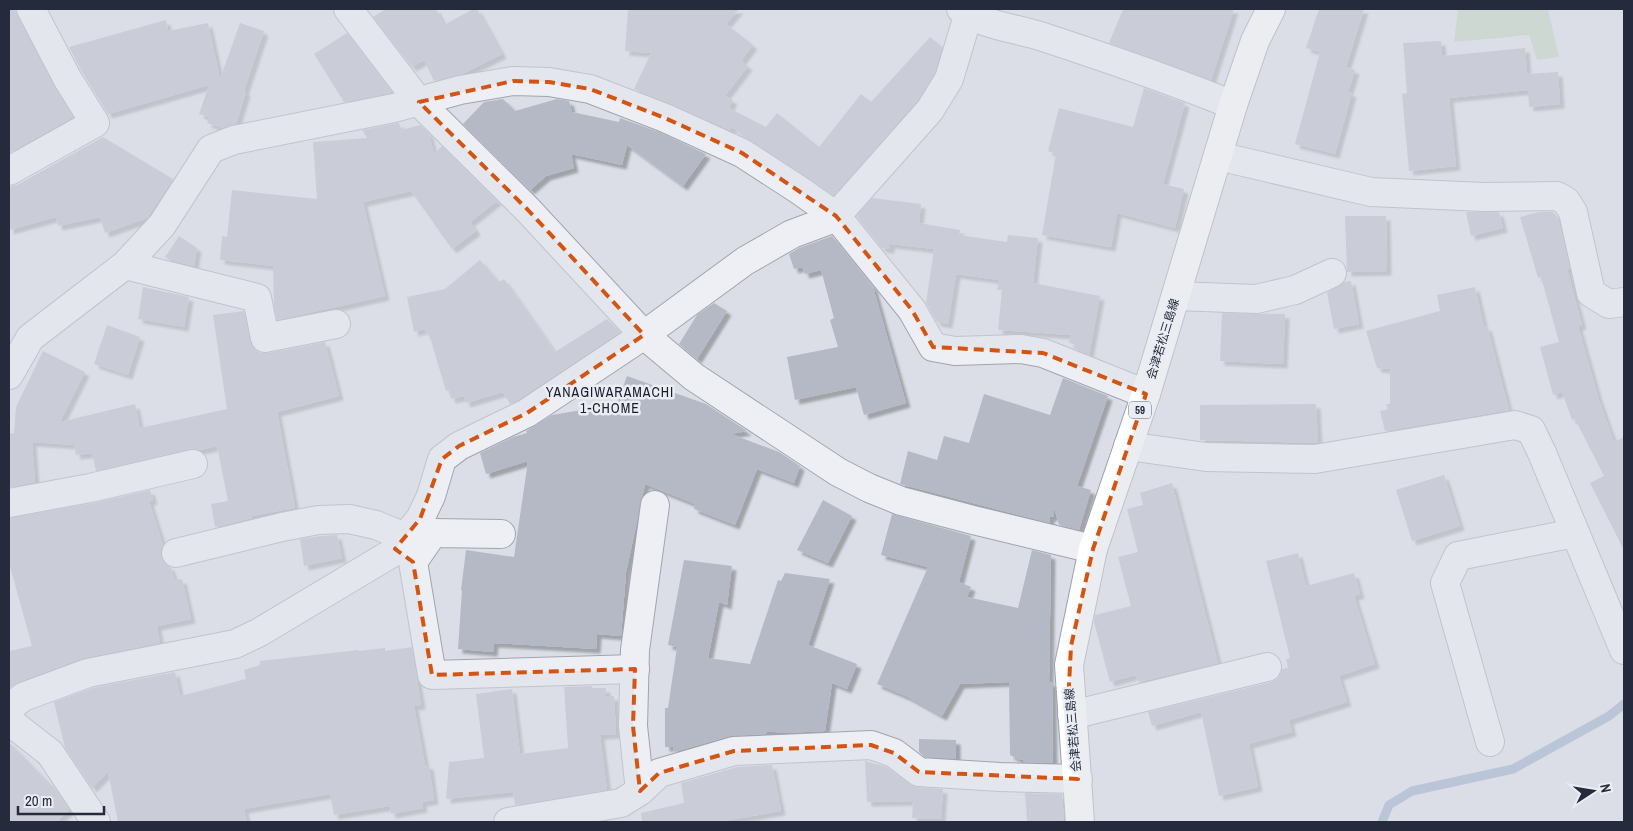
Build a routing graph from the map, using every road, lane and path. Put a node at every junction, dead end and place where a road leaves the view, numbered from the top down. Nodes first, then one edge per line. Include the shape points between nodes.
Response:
1 (31, 9) edge
2 (348, 9) edge
3 (1271, 9) edge
4 (966, 10) edge
5 (419, 102) junction
6 (1233, 104) junction
7 (1218, 156) junction
8 (9, 171) edge
9 (836, 216) junction
10 (125, 265) junction
11 (1332, 274) dead end
12 (1176, 296) junction
13 (1624, 302) edge
14 (336, 324) dead end
15 (644, 335) junction
16 (9, 375) edge
17 (1146, 394) junction
18 (1128, 446) junction
19 (193, 464) dead end
20 (9, 503) edge
21 (655, 505) dead end
22 (1575, 533) junction
23 (501, 534) dead end
24 (404, 549) junction
25 (1093, 549) junction
26 (176, 553) dead end
27 (1624, 650) edge
28 (1267, 667) dead end
29 (635, 669) junction
30 (9, 708) edge
31 (1072, 715) junction
32 (9, 721) edge
33 (1490, 742) dead end
34 (1078, 779) junction
35 (632, 804) edge
36 (96, 822) edge
37 (508, 822) edge
38 (1080, 822) edge

1 - 8 street via 95,123
2 - 5 street
3 - 6 main road, 会津若松三島線 / 59 via 1255,41
4 - 6 street via 1000,26 1050,39
4 - 9 street via 949,79 930,110
5 - 9 street via 460,90 513,81 549,82 590,89 742,153
5 - 10 street via 234,140 210,149 162,225
5 - 15 street via 528,210
6 - 7 main road, 会津若松三島線 / 59
7 - 12 main road, 会津若松三島線 / 59
7 - 13 street via 1371,192 1484,197 1557,196 1566,201 1574,212 1591,293 1609,304
9 - 15 street via 792,234 745,261
9 - 17 street via 912,310 933,347 954,351 1021,349 1043,353
10 - 14 street via 257,298 265,338
10 - 16 street via 30,338
11 - 12 street via 1295,290 1256,299
12 - 17 main road, 会津若松三島線 / 59
15 - 24 street via 527,413 459,446 442,460 432,496
15 - 25 street via 694,377 838,472 868,488 901,501
17 - 18 main road, 会津若松三島線 / 59
18 - 22 street via 1206,457 1315,459 1515,425 1531,430
18 - 25 main road, 会津若松三島線 / 59
19 - 20 street
21 - 29 street
22 - 27 street
22 - 33 street via 1458,556 1445,583
23 - 24 street via 434,533
24 - 26 street via 376,525 349,519 318,520 282,527
24 - 29 street via 432,675
24 - 30 street via 236,644 88,673 23,697
25 - 31 main road, 会津若松三島線 / 59 via 1069,665
28 - 31 street
29 - 35 street
31 - 34 main road, 会津若松三島線 / 59
32 - 36 street via 50,753
34 - 35 street via 919,772 894,752 872,746 734,751 659,773
34 - 38 main road, 会津若松三島線 / 59
35 - 37 street via 621,803

